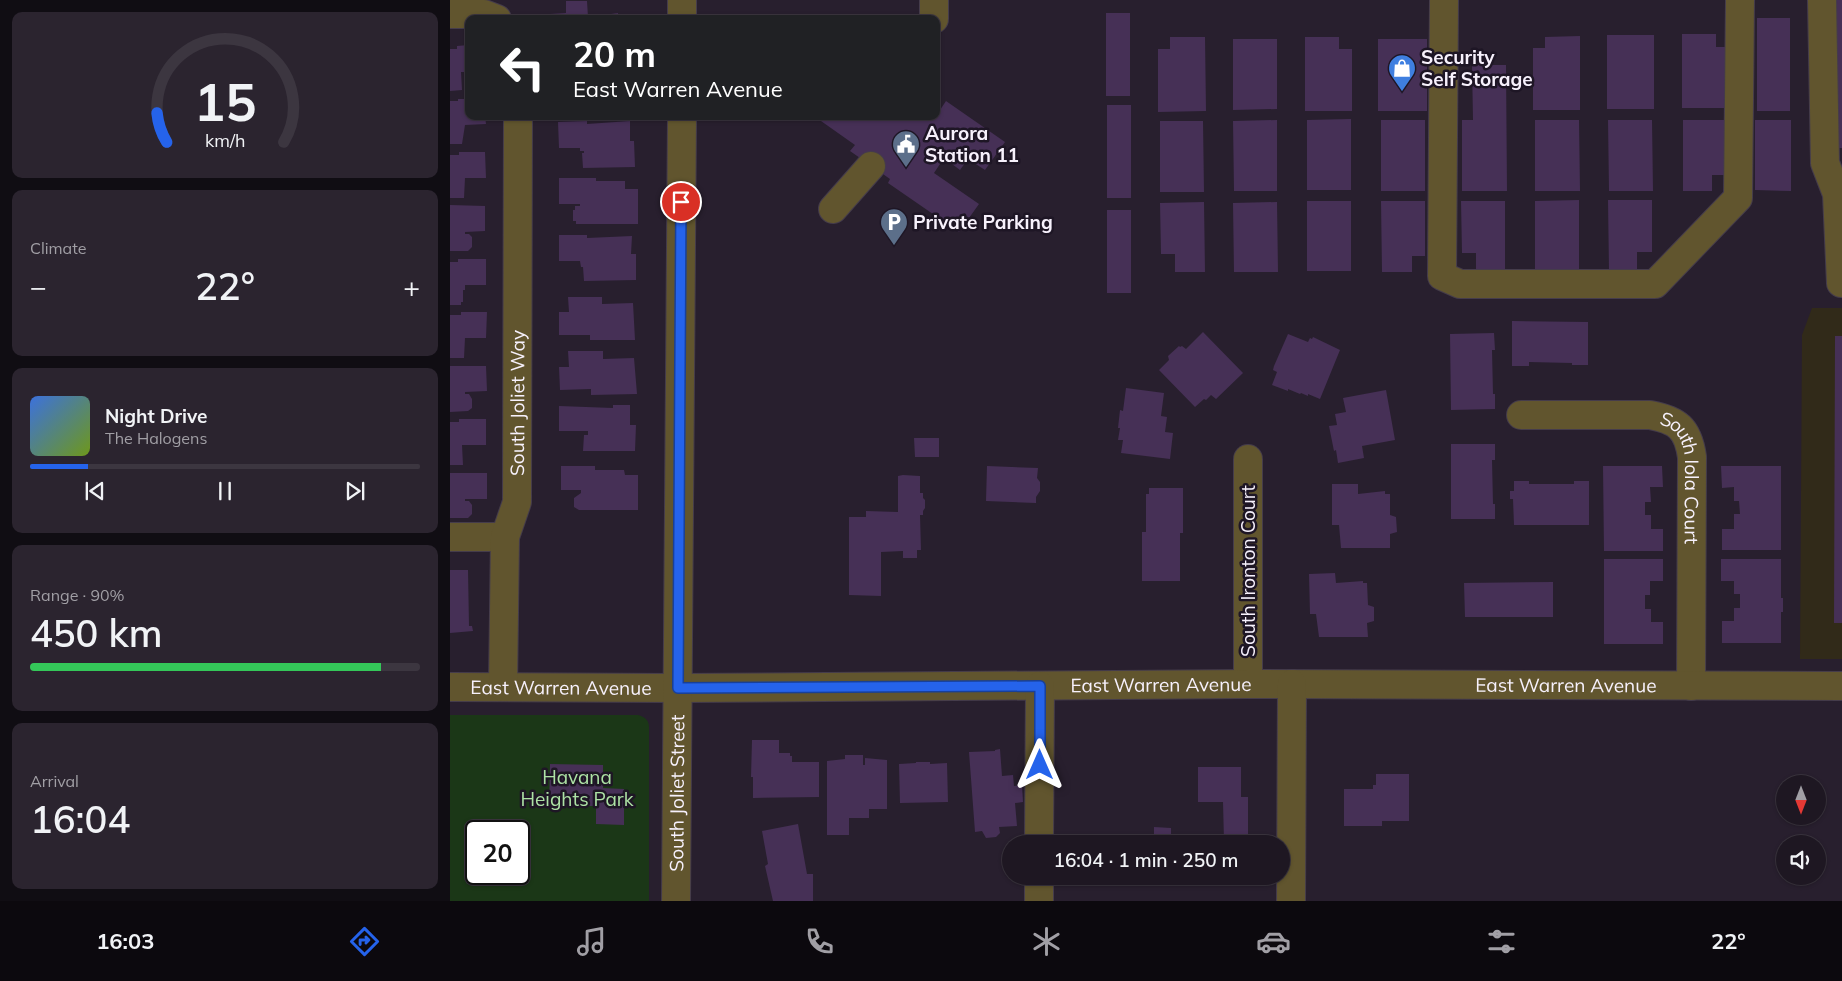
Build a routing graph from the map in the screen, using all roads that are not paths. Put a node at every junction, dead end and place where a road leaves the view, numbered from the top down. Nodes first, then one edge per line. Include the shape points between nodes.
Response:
1 (682, 0) edge
2 (934, 0) edge
3 (1444, 0) edge
4 (1740, 0) edge
5 (1822, 0) edge
6 (450, 14) edge
7 (486, 15) edge
8 (682, 15) edge
9 (934, 15) edge
10 (518, 120) edge
11 (682, 120) edge
12 (1834, 163) edge
13 (871, 166) dead end
14 (833, 209) dead end
15 (1841, 283) edge
16 (1522, 415) dead end
17 (1248, 459) dead end
18 (450, 537) edge
19 (505, 537) junction
20 (1248, 684) junction
21 (1292, 684) junction
22 (1040, 686) junction
23 (1691, 686) junction
24 (1842, 686) edge
25 (450, 687) edge
26 (503, 687) junction
27 (678, 688) junction
28 (1039, 835) edge
29 (1039, 885) edge
30 (676, 901) edge
31 (1039, 901) edge
32 (1291, 901) edge

1 - 8 street
2 - 9 street
3 - 4 street via 1442,276 1460,284 1655,284 1738,198
5 - 12 street
6 - 7 street
10 - 19 street, South Joliet Way via 516,502
11 - 27 street, South Joliet Street
12 - 15 street
13 - 14 street
16 - 23 street, South Iola Court via 1650,415 1670,419 1685,433 1692,456
17 - 20 street, South Ironton Court
18 - 19 street
19 - 26 street, South Joliet Way
20 - 21 street, East Warren Avenue
20 - 22 street, East Warren Avenue
21 - 23 street, East Warren Avenue
21 - 32 street
22 - 27 street, East Warren Avenue
22 - 28 street
23 - 24 street, East Warren Avenue
25 - 26 street, East Warren Avenue
26 - 27 street, East Warren Avenue
27 - 30 street, South Joliet Street
29 - 31 street

